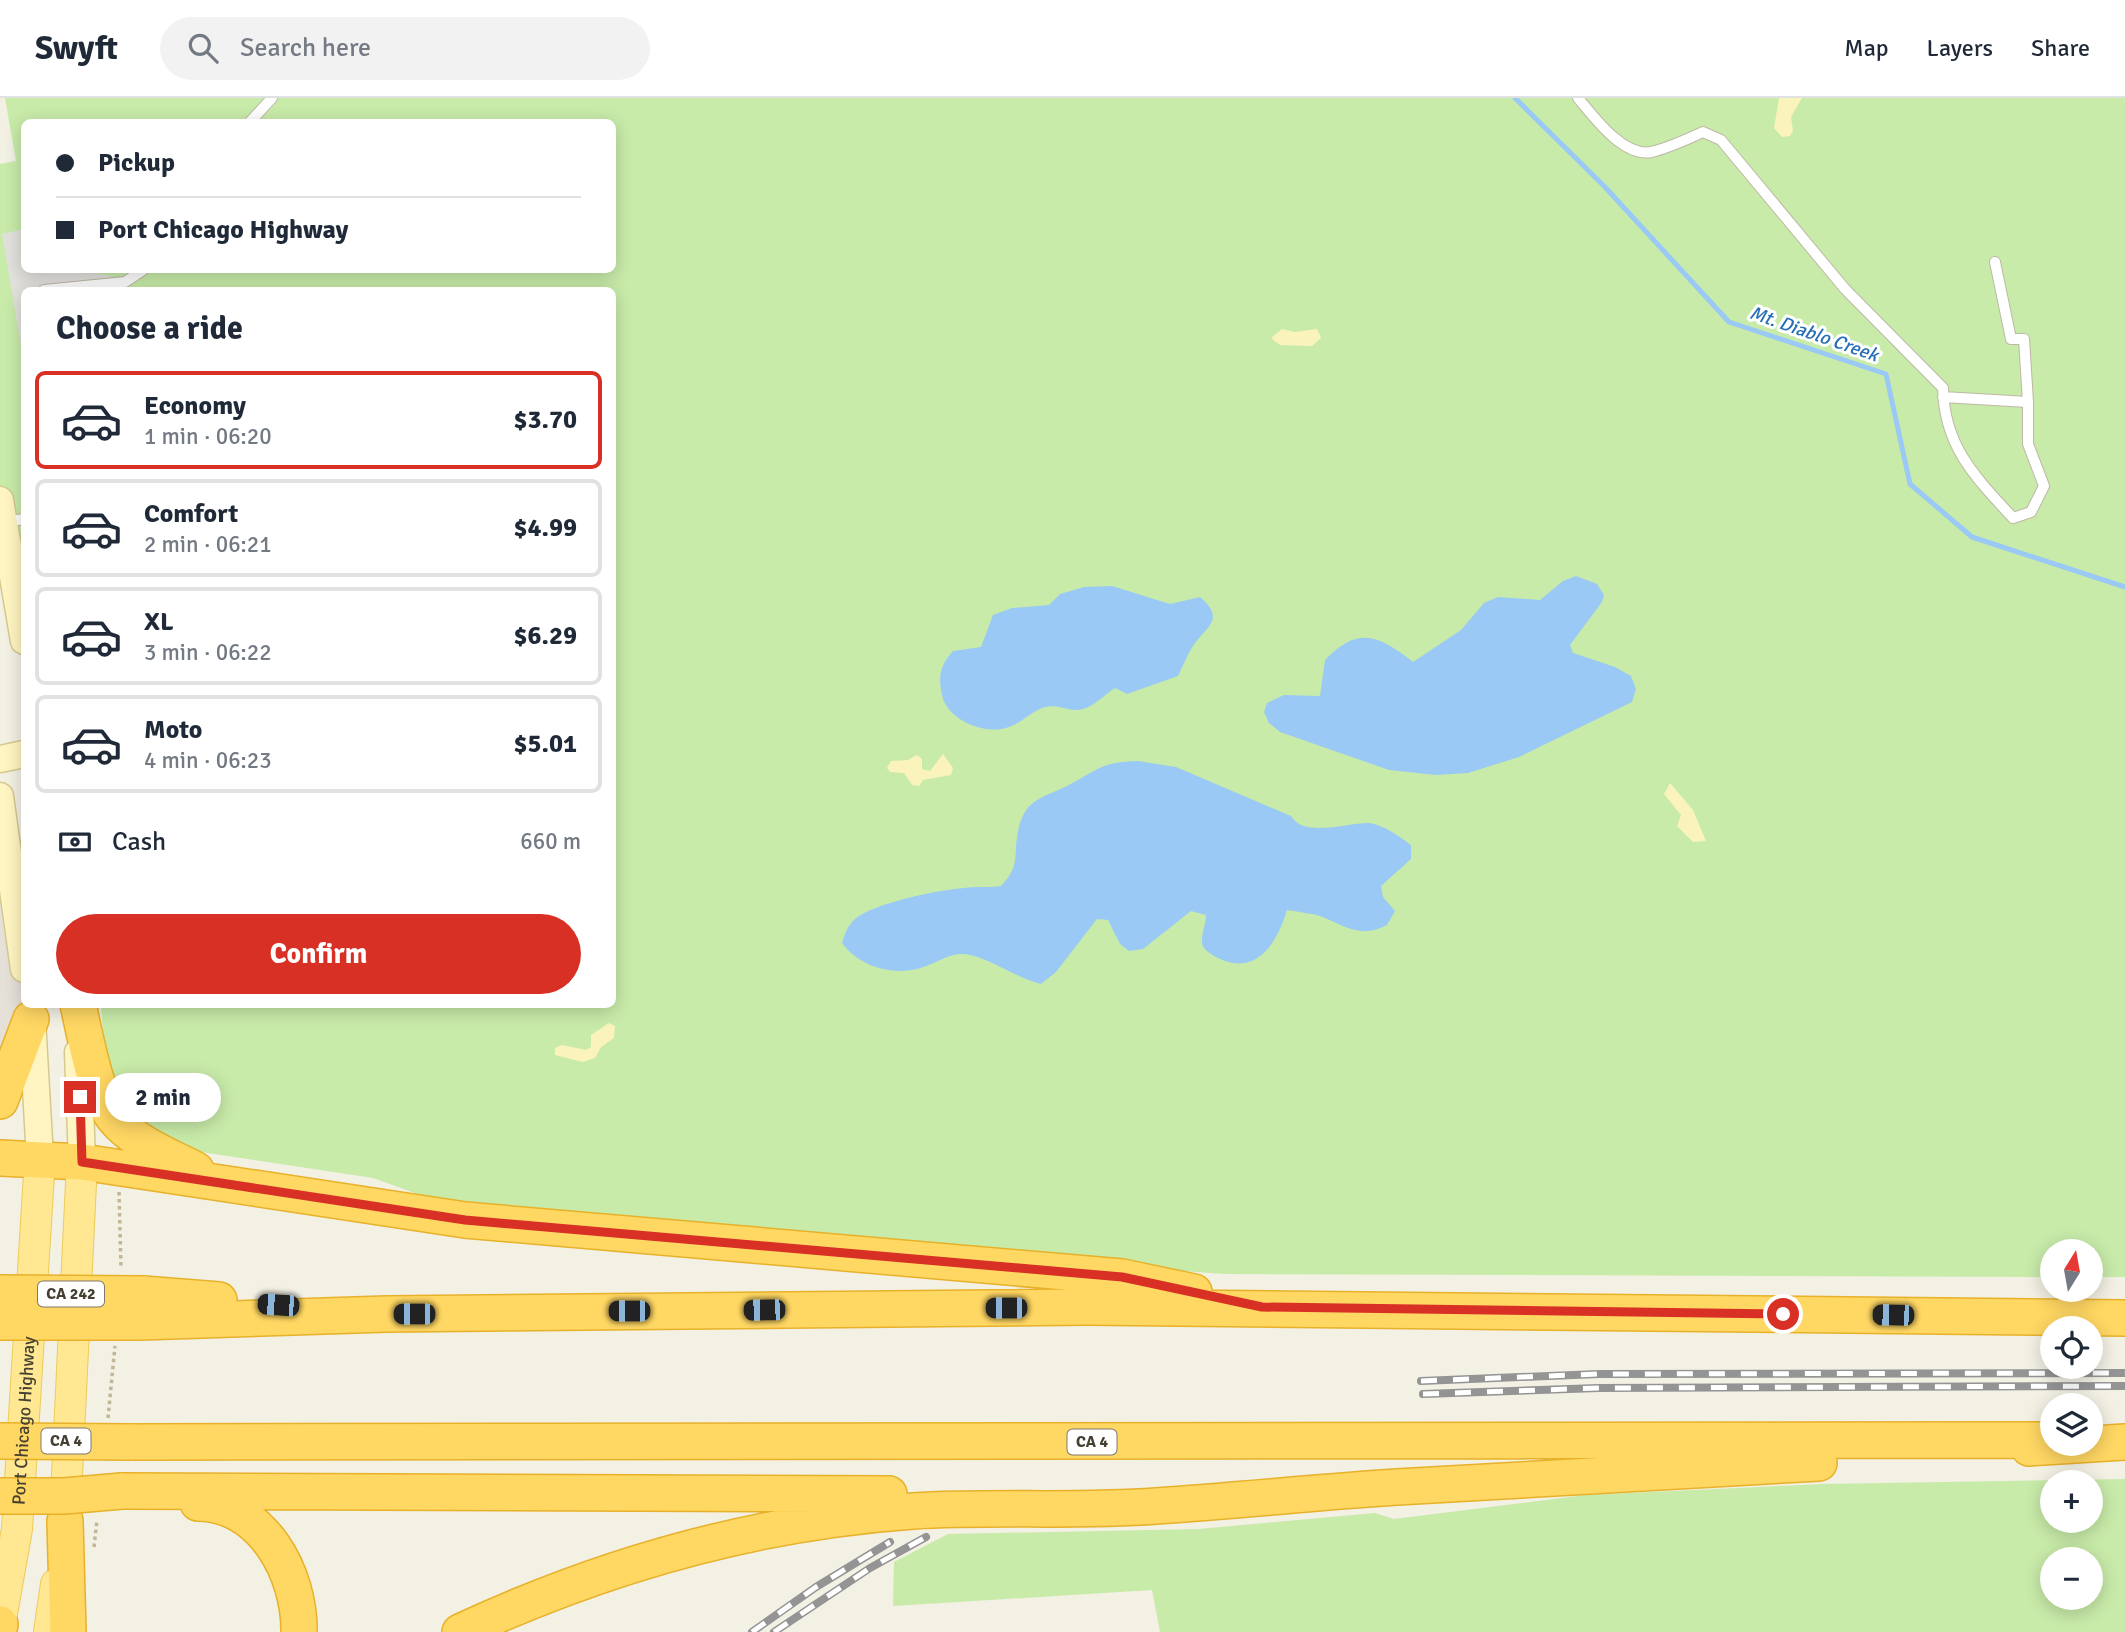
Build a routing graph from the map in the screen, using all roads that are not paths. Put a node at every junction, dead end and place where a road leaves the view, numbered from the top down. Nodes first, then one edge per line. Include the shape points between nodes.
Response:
1 (272, 98) edge
2 (1578, 98) edge
3 (253, 119) edge
4 (1995, 262) dead end
5 (138, 273) edge
6 (97, 287) edge
7 (1943, 397) junction
8 (2028, 402) junction
9 (7, 516) edge
10 (21, 619) edge
11 (21, 755) edge
12 (0, 759) edge
13 (0, 796) edge
14 (21, 947) edge
15 (77, 1008) edge
16 (78, 1008) edge
17 (30, 1012) edge
18 (0, 1101) edge
19 (0, 1158) edge
20 (40, 1158) junction
21 (82, 1162) junction
22 (219, 1182) junction
23 (0, 1293) edge
24 (130, 1307) junction
25 (1262, 1307) junction
26 (2125, 1318) edge
27 (0, 1322) edge
28 (2040, 1440) edge
29 (2103, 1440) edge
30 (0, 1441) edge
31 (2125, 1441) edge
32 (0, 1496) edge
33 (1227, 1502) junction
34 (94, 1505) junction
35 (0, 1625) edge
36 (48, 1632) edge
37 (68, 1632) edge
38 (299, 1632) edge
39 (460, 1632) edge

1 - 3 lane
2 - 7 lane via 1631,149 1649,152 1703,132 1721,140 1845,289 1943,388
4 - 8 lane via 2011,339 2024,339
5 - 6 lane via 125,282
7 - 8 lane
7 - 8 lane via 1954,445 2013,518 2031,512 2045,486 2028,444
9 - 10 street
11 - 12 street
13 - 14 street
15 - 21 street
16 - 22 highway via 92,1066 113,1117 152,1147
17 - 18 highway
17 - 20 street, Port Chicago Highway
19 - 20 highway
20 - 21 highway
20 - 35 main road, Port Chicago Highway via 17,1529
21 - 22 highway
21 - 34 main road
22 - 25 highway via 465,1220 1122,1277
23 - 24 highway, CA 242, bridge
24 - 25 highway, CA 242 via 387,1314
24 - 27 highway, bridge
25 - 26 highway
28 - 30 highway, CA 4, bridge via 120,1431
29 - 31 highway
31 - 33 highway via 1394,1487
32 - 34 highway, bridge
33 - 34 highway via 982,1494
33 - 39 highway via 913,1511 784,1528 581,1581
34 - 36 main road
34 - 37 highway
34 - 38 highway via 209,1503 240,1515 269,1538 295,1588

